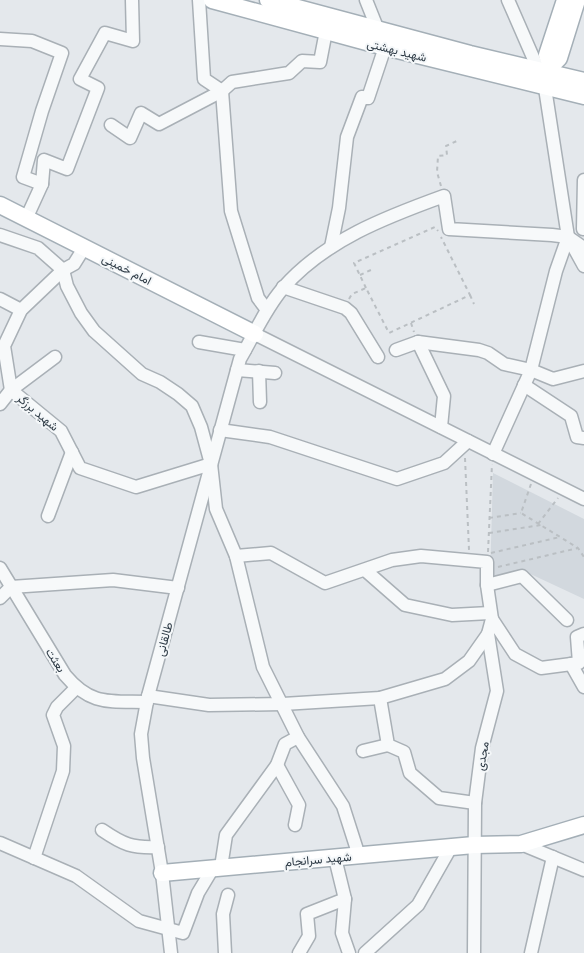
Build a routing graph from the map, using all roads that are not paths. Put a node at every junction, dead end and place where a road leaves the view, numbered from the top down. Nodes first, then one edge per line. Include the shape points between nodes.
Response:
1 (132, 0) edge
2 (199, 0) edge
3 (212, 0) edge
4 (268, 0) edge
5 (366, 0) edge
6 (508, 0) edge
7 (565, 0) edge
8 (577, 0) edge
9 (378, 30) junction
10 (326, 31) junction
11 (0, 39) edge
12 (385, 47) junction
13 (546, 74) junction
14 (584, 81) edge
15 (222, 91) junction
16 (584, 96) edge
17 (112, 125) dead end
18 (584, 180) edge
19 (42, 184) junction
20 (0, 205) edge
21 (26, 218) junction
22 (584, 229) edge
23 (0, 235) edge
24 (568, 237) junction
25 (331, 247) junction
26 (84, 248) junction
27 (584, 248) edge
28 (584, 266) edge
29 (63, 270) junction
30 (284, 287) junction
31 (0, 299) edge
32 (21, 310) junction
33 (267, 310) junction
34 (255, 334) junction
35 (198, 342) dead end
36 (418, 342) junction
37 (245, 350) junction
38 (396, 350) dead end
39 (55, 357) dead end
40 (378, 357) dead end
41 (237, 370) junction
42 (531, 370) junction
43 (584, 371) edge
44 (259, 372) junction
45 (275, 373) dead end
46 (524, 385) junction
47 (11, 390) junction
48 (260, 402) dead end
49 (0, 404) edge
50 (441, 427) junction
51 (220, 430) junction
52 (584, 438) edge
53 (468, 441) junction
54 (72, 452) junction
55 (493, 454) junction
56 (211, 464) junction
57 (584, 499) edge
58 (48, 516) dead end
59 (236, 556) junction
60 (0, 568) edge
61 (365, 570) junction
62 (487, 585) junction
63 (12, 587) junction
64 (178, 588) junction
65 (0, 598) edge
66 (491, 616) junction
67 (566, 620) dead end
68 (488, 634) junction
69 (584, 634) edge
70 (571, 664) junction
71 (584, 687) edge
72 (76, 688) junction
73 (380, 698) junction
74 (148, 699) junction
75 (282, 704) junction
76 (298, 738) junction
77 (388, 745) junction
78 (363, 751) dead end
79 (277, 765) junction
80 (475, 803) junction
81 (295, 825) dead end
82 (584, 825) edge
83 (102, 830) dead end
84 (0, 843) edge
85 (521, 844) junction
86 (474, 845) junction
87 (158, 847) junction
88 (451, 847) junction
89 (360, 856) junction
90 (554, 857) junction
91 (34, 858) junction
92 (335, 858) junction
93 (217, 868) junction
94 (584, 870) edge
95 (162, 873) junction
96 (228, 895) dead end
97 (345, 899) junction
98 (170, 931) junction
99 (296, 952) edge
100 (171, 953) edge
101 (225, 953) edge
102 (349, 953) edge
103 (365, 953) edge
104 (474, 953) edge
105 (531, 953) edge

1 - 19 street via 133,41 105,33 80,80 98,88 67,169 44,160
2 - 15 street via 204,79
3 - 10 main road, شهید بهشتی
4 - 9 main road, شهید بهشتی
5 - 9 street
6 - 13 street
7 - 13 main road via 547,55
8 - 13 main road via 559,58
9 - 13 main road, شهید بهشتی
10 - 12 main road, شهید بهشتی
10 - 15 street via 320,62 302,61 288,73 232,82
11 - 19 street via 32,41 62,53 23,176
12 - 13 main road, شهید بهشتی
12 - 25 street via 368,98 362,98 347,137
13 - 14 main road, شهید بهشتی
13 - 16 main road, شهید بهشتی
13 - 24 street
15 - 17 street via 159,124 141,113 130,138
15 - 33 street via 231,211 258,298
18 - 22 street
19 - 21 street
20 - 21 main road, امام خمینی
21 - 26 main road, امام خمینی
22 - 24 street
23 - 29 street via 38,248
24 - 25 street, طالقانی via 449,229 444,196 387,217
24 - 27 street
24 - 28 street
24 - 42 street
25 - 30 street, طالقانی via 321,252
26 - 29 street, شهید برزگر via 74,264
26 - 34 main road, امام خمینی
29 - 32 street, شهید برزگر
29 - 56 street via 67,286 94,331 142,374 160,382 192,406
30 - 33 street, طالقانی
30 - 40 street via 345,308
31 - 32 street
32 - 47 street, شهید برزگر via 4,346
33 - 34 street, طالقانی
34 - 37 street, طالقانی
34 - 50 street
35 - 37 street
36 - 38 street
36 - 42 street via 479,350 504,364
36 - 50 street via 444,396
37 - 41 street, طالقانی
39 - 47 street
41 - 44 street
41 - 51 street, طالقانی
42 - 43 street via 553,379
42 - 46 street
44 - 45 street
44 - 48 street
46 - 52 street via 571,416 577,437
46 - 55 street
47 - 49 street
47 - 54 street, شهید برزگر via 61,430
50 - 53 street
51 - 53 street via 270,437 397,479 444,463
51 - 56 street, طالقانی
53 - 55 street
54 - 56 street, شهید برزگر via 80,468 136,487
54 - 58 street
55 - 57 street
56 - 59 street via 216,509
56 - 64 street, طالقانی
59 - 61 street via 270,553 325,583
59 - 75 street via 263,667
60 - 63 street, بعثت
61 - 62 street, مجدی via 392,560 421,556 469,560 487,566
61 - 66 street via 405,605 452,615
62 - 66 street, مجدی
62 - 67 street via 522,576
63 - 64 street via 113,580
63 - 65 street
63 - 72 street, بعثت
64 - 74 street, طالقانی
66 - 68 street, مجدی
66 - 70 street via 515,654 541,668
68 - 73 street, بعثت via 469,661 445,679
68 - 80 street, مجدی via 498,691 482,748
69 - 70 street via 577,637 579,663
70 - 71 street
72 - 74 street, بعثت via 104,701
72 - 91 street via 53,715 64,746 63,771
73 - 75 street, بعثت
73 - 77 street
74 - 75 street, بعثت via 209,705
74 - 87 street, طالقانی via 142,734 143,758
75 - 76 street
76 - 79 street via 285,744
76 - 89 street via 343,806
77 - 78 street
77 - 80 street via 404,752 410,773 439,798
79 - 81 street via 299,805
79 - 93 street via 226,835
80 - 86 street, مجدی
82 - 85 main road, شهید سرانجام
83 - 87 street via 125,845
84 - 91 street
85 - 86 main road, شهید سرانجام
85 - 90 street
86 - 88 main road, شهید سرانجام
86 - 104 street, مجدی
87 - 95 street, طالقانی
88 - 89 main road, شهید سرانجام
88 - 103 street via 418,906
89 - 92 main road, شهید سرانجام
90 - 94 street
90 - 105 street
91 - 98 street via 76,876 139,921
92 - 93 main road, شهید سرانجام
92 - 97 street
93 - 95 main road, شهید سرانجام
93 - 98 street via 198,894 183,933
95 - 98 street, طالقانی
96 - 101 street via 223,914
97 - 99 street via 308,914 309,936
97 - 102 street via 342,934
98 - 100 street, طالقانی

